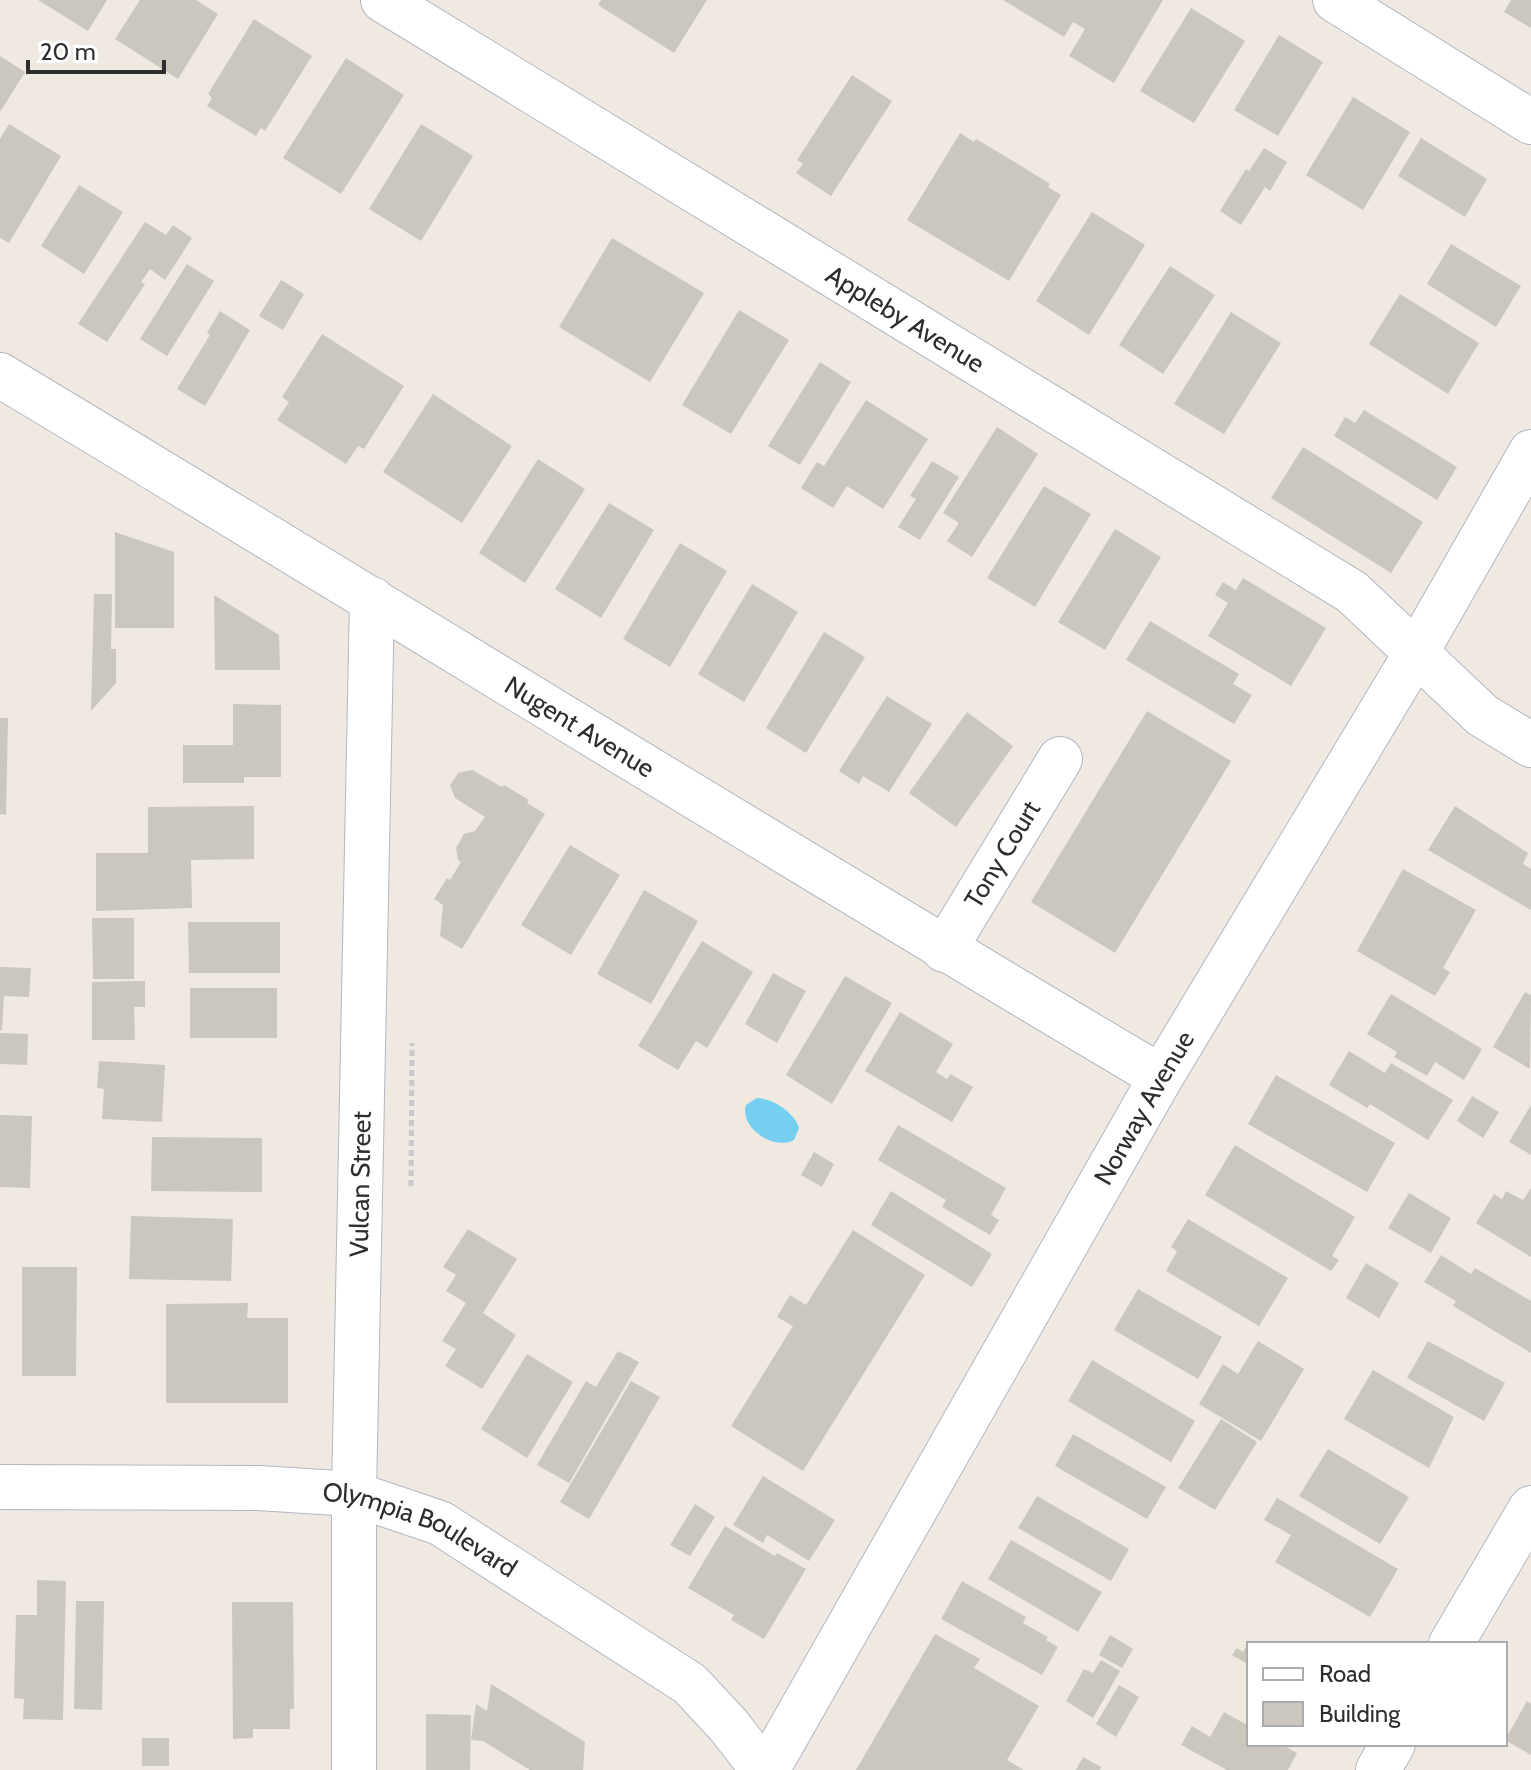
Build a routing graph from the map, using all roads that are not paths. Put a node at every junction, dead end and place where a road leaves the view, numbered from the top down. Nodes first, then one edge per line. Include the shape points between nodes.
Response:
1 (383, 0) edge
2 (1335, 0) edge
3 (1531, 122) edge
4 (0, 375) edge
5 (1531, 452) edge
6 (372, 599) junction
7 (1416, 653) junction
8 (1531, 745) edge
9 (1060, 759) dead end
10 (944, 950) junction
11 (1161, 1077) junction
12 (0, 1487) edge
13 (354, 1494) junction
14 (1531, 1508) edge
15 (1452, 1642) edge
16 (1392, 1746) edge
17 (354, 1770) edge
18 (765, 1770) edge
19 (1378, 1770) edge

1 - 7 street, Appleby Avenue via 1352,592
2 - 3 street
4 - 6 street, Nugent Avenue
5 - 7 street, Norway Avenue
6 - 10 street, Nugent Avenue
6 - 13 street, Vulcan Street
7 - 8 street, Appleby Avenue via 1482,715
7 - 11 street, Norway Avenue
9 - 10 street, Tony Court
10 - 11 street, Nugent Avenue
11 - 18 street, Norway Avenue
12 - 13 street, Olympia Boulevard via 258,1488
13 - 17 street, Vulcan Street
13 - 18 street, Olympia Boulevard via 440,1523 690,1684
14 - 15 street
16 - 19 street

